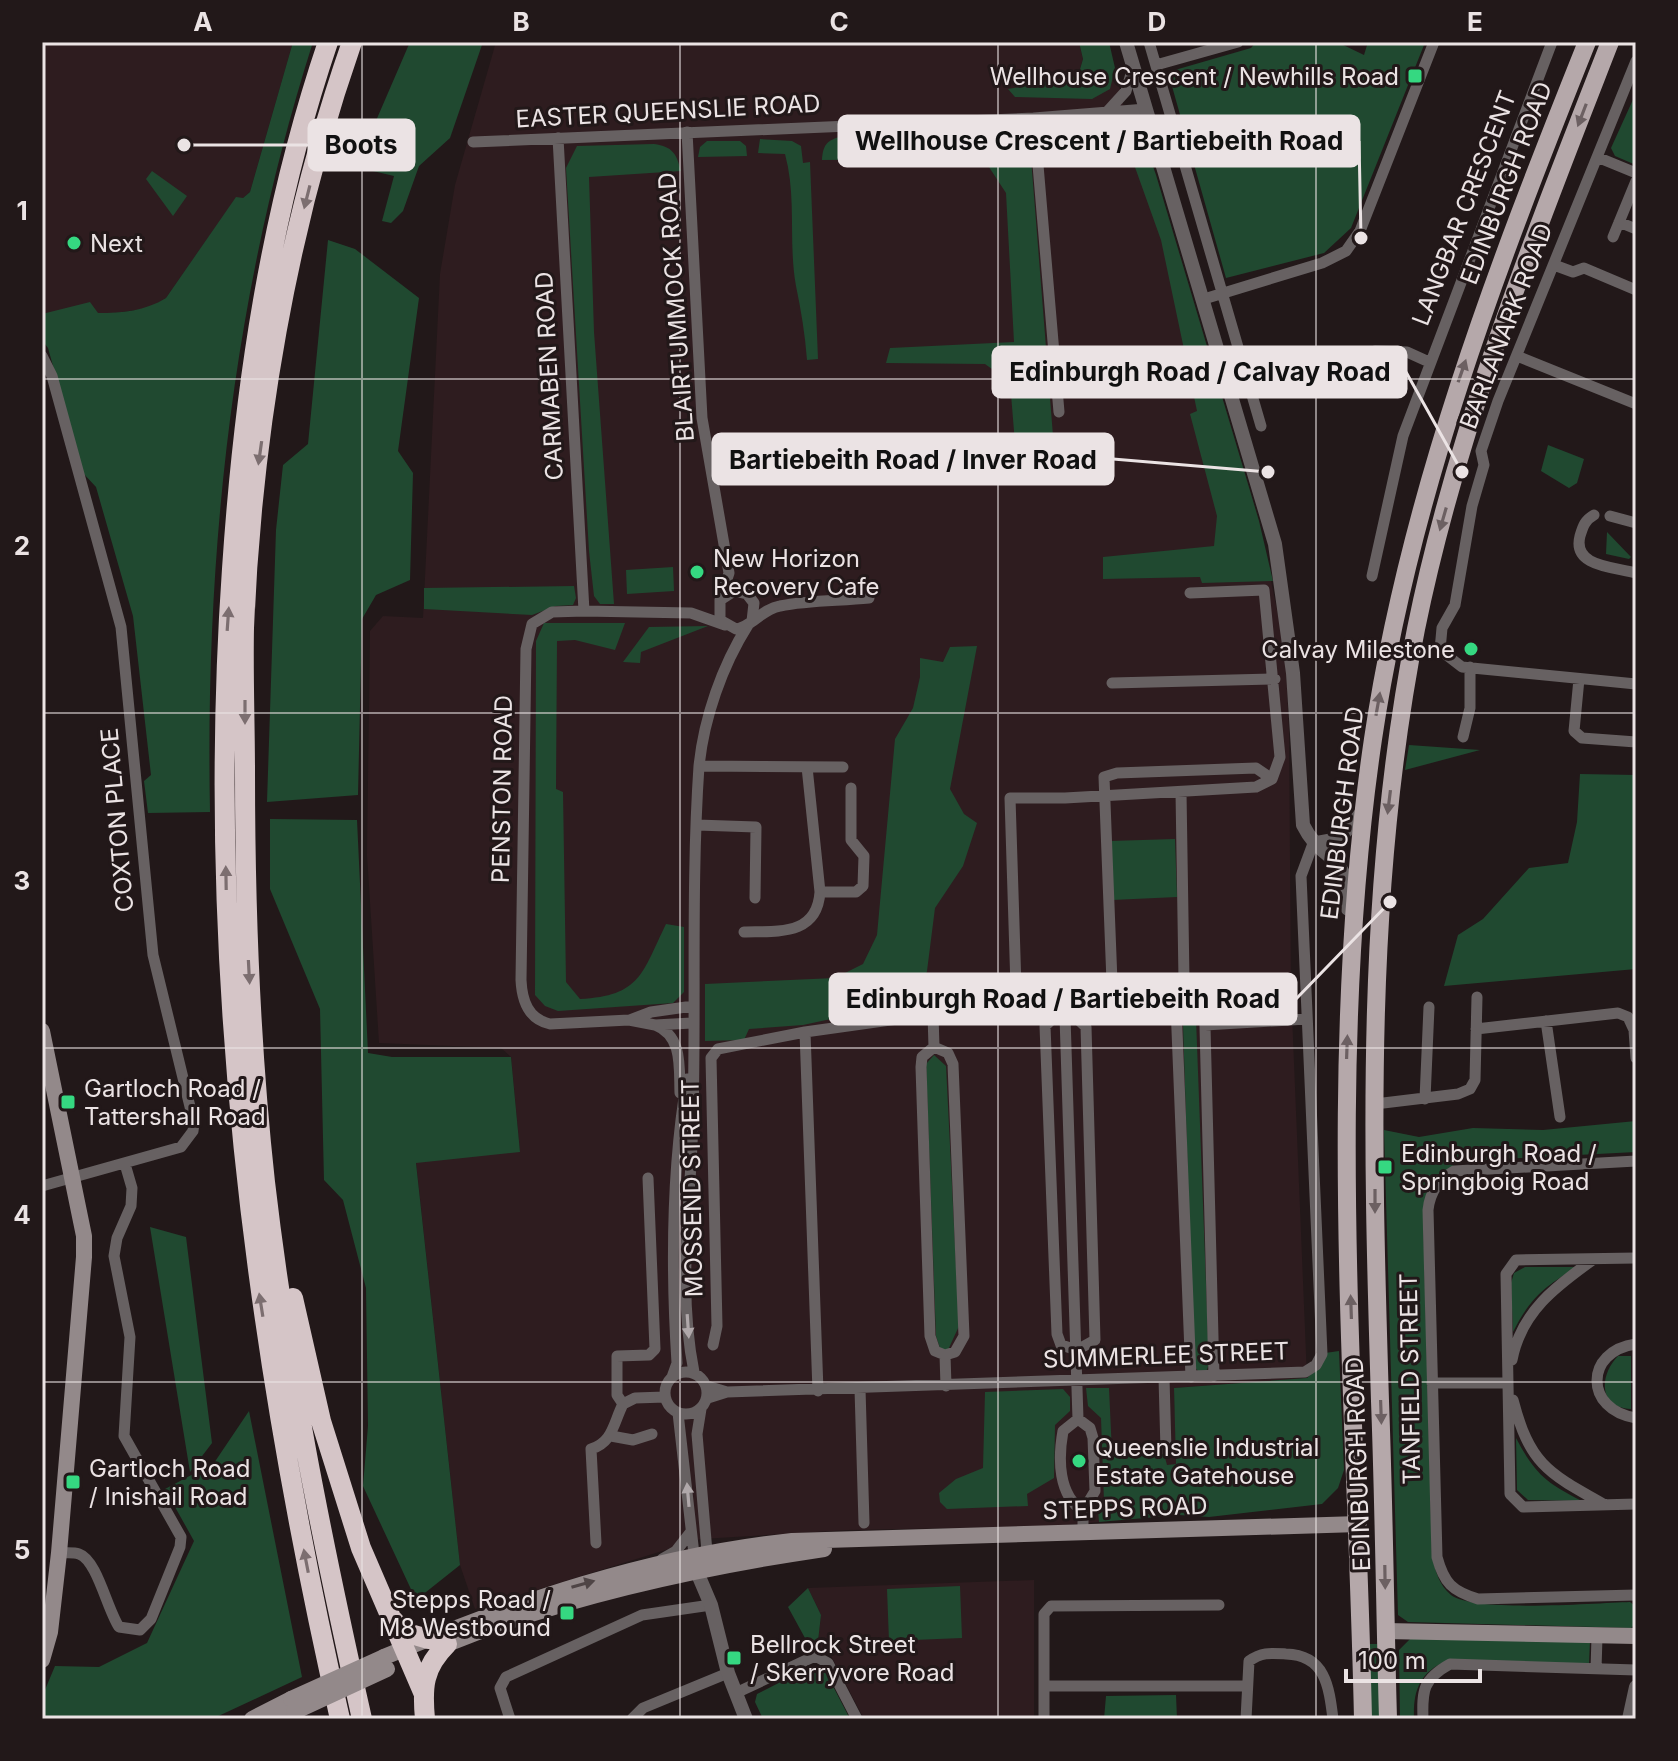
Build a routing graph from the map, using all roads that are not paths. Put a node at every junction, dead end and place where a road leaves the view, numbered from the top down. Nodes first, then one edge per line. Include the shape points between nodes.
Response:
1 (328, 42) edge
2 (352, 42) edge
3 (1126, 42) edge
4 (1149, 42) edge
5 (1238, 42) edge
6 (1552, 42) edge
7 (1587, 42) edge
8 (1610, 42) edge
9 (1431, 43) edge
10 (1636, 61) edge
11 (1133, 65) junction
12 (1156, 65) junction
13 (1632, 82) edge
14 (1146, 109) junction
15 (1105, 113) junction
16 (1034, 118) junction
17 (687, 132) junction
18 (558, 138) junction
19 (473, 142) dead end
20 (1597, 157) junction
21 (1636, 173) edge
22 (1636, 181) edge
23 (1619, 222) junction
24 (1636, 229) edge
25 (1613, 237) dead end
26 (1554, 265) junction
27 (1636, 290) edge
28 (1221, 294) junction
29 (1204, 299) junction
30 (42, 356) edge
31 (1517, 356) junction
32 (1429, 362) junction
33 (1249, 388) junction
34 (1232, 394) junction
35 (1636, 404) edge
36 (1059, 412) dead end
37 (1261, 426) dead end
38 (1594, 515) dead end
39 (1610, 516) dead end
40 (1636, 523) edge
41 (729, 573) junction
42 (1636, 573) edge
43 (1372, 576) dead end
44 (1190, 593) dead end
45 (747, 594) junction
46 (869, 598) dead end
47 (719, 602) junction
48 (782, 605) junction
49 (584, 611) junction
50 (691, 613) junction
51 (750, 623) junction
52 (726, 626) junction
53 (728, 662) junction
54 (1470, 667) junction
55 (1275, 679) junction
56 (1579, 679) junction
57 (1112, 683) dead end
58 (1636, 684) edge
59 (1479, 729) dead end
60 (1636, 742) edge
61 (699, 766) junction
62 (807, 767) junction
63 (843, 767) dead end
64 (1272, 779) junction
65 (851, 788) dead end
66 (1181, 792) junction
67 (1102, 796) junction
68 (1364, 810) junction
69 (697, 825) junction
70 (1315, 842) junction
71 (1359, 851) junction
72 (1383, 856) junction
73 (820, 892) junction
74 (755, 898) dead end
75 (744, 932) dead end
76 (1351, 946) junction
77 (1184, 980) junction
78 (1112, 982) junction
79 (1064, 986) junction
80 (1016, 987) junction
81 (1477, 997) dead end
82 (693, 1006) junction
83 (1065, 1007) junction
84 (1429, 1007) dead end
85 (933, 1014) junction
86 (1306, 1019) junction
87 (629, 1020) junction
88 (1546, 1021) junction
89 (692, 1023) junction
90 (655, 1025) junction
91 (1205, 1025) junction
92 (1476, 1029) junction
93 (42, 1031) edge
94 (805, 1032) junction
95 (934, 1047) junction
96 (692, 1052) junction
97 (1636, 1058) edge
98 (1425, 1099) junction
99 (1346, 1103) junction
100 (1375, 1104) junction
101 (681, 1117) junction
102 (1560, 1117) dead end
103 (1636, 1161) edge
104 (125, 1164) junction
105 (72, 1178) junction
106 (648, 1178) dead end
107 (265, 1181) junction
108 (42, 1186) edge
109 (1595, 1258) junction
110 (1636, 1258) edge
111 (1636, 1344) edge
112 (713, 1345) dead end
113 (1077, 1350) junction
114 (945, 1355) junction
115 (694, 1372) junction
116 (1214, 1376) junction
117 (672, 1377) junction
118 (1191, 1377) junction
119 (1164, 1378) junction
120 (1077, 1379) junction
121 (1432, 1383) junction
122 (1508, 1383) junction
123 (946, 1386) junction
124 (860, 1389) junction
125 (818, 1391) junction
126 (665, 1397) junction
127 (705, 1397) junction
128 (623, 1404) junction
129 (678, 1413) junction
130 (1636, 1418) edge
131 (1078, 1419) junction
132 (652, 1434) dead end
133 (611, 1436) junction
134 (1166, 1450) dead end
135 (1636, 1504) edge
136 (1605, 1505) junction
137 (1083, 1511) junction
138 (864, 1523) dead end
139 (1359, 1524) junction
140 (1384, 1524) junction
141 (691, 1530) junction
142 (1083, 1534) junction
143 (892, 1539) junction
144 (596, 1543) dead end
145 (59, 1553) junction
146 (700, 1553) junction
147 (651, 1564) junction
148 (705, 1570) junction
149 (1636, 1595) edge
150 (711, 1605) junction
151 (1219, 1605) dead end
152 (388, 1614) junction
153 (317, 1617) junction
154 (46, 1631) edge
155 (1385, 1631) junction
156 (1361, 1632) junction
157 (1636, 1636) edge
158 (1597, 1637) junction
159 (437, 1642) junction
160 (407, 1654) junction
161 (42, 1660) edge
162 (1596, 1669) junction
163 (1636, 1670) edge
164 (728, 1673) junction
165 (1044, 1686) junction
166 (1245, 1686) junction
167 (1636, 1687) edge
168 (423, 1692) junction
169 (738, 1692) junction
170 (288, 1710) edge
171 (252, 1719) edge
172 (329, 1719) edge
173 (340, 1719) edge
174 (362, 1719) edge
175 (425, 1719) edge
176 (510, 1719) edge
177 (632, 1719) edge
178 (746, 1719) edge
179 (857, 1719) edge
180 (1044, 1719) edge
181 (1246, 1719) edge
182 (1333, 1719) edge
183 (1363, 1719) edge
184 (1388, 1719) edge
185 (1423, 1719) edge
186 (1629, 1719) edge

153 -> 1 highway via 260,1300 241,1145 227,964 224,792 239,457 266,269 308,100
2 -> 107 highway via 329,108 287,277 258,460 244,627 248,959
3 - 11 street
4 - 12 street
5 - 12 street
6 - 32 street, LANGBAR CRESCENT
68 -> 7 main road, EDINBURGH ROAD via 1394,619 1444,424 1506,244
8 -> 72 main road, EDINBURGH ROAD via 1527,254 1441,525 1416,631
9 - 28 street via 1360,231 1346,251
10 - 13 street, BARLANARK ROAD
11 - 14 street
11 - 15 street via 1126,91
12 - 28 street
13 - 20 street, BARLANARK ROAD
14 - 15 street, EASTER QUEENSLIE ROAD
14 - 29 street
15 - 16 street, EASTER QUEENSLIE ROAD
16 - 17 street, EASTER QUEENSLIE ROAD
16 - 36 street
17 - 18 street, EASTER QUEENSLIE ROAD
17 - 41 street, BLAIRTUMMOCK ROAD via 702,418
18 - 19 street, EASTER QUEENSLIE ROAD
18 - 49 street, CARMABEN ROAD
20 - 21 street
20 - 26 street, BARLANARK ROAD
22 - 23 street
23 - 24 street
23 - 25 street
26 - 27 street via 1573,272 1584,268
26 - 31 street, BARLANARK ROAD
28 - 29 street
28 - 33 street
29 - 34 street
30 - 104 street, COXTON PLACE via 52,376 121,627 153,955 194,1123 181,1147
31 - 35 street
31 - 54 street, BARLANARK ROAD via 1481,451 1484,465 1455,605 1442,628 1440,650
32 - 33 street via 1407,352 1375,351
32 - 43 street, LANGBAR CRESCENT via 1391,475
33 - 34 street
33 - 37 street
34 - 70 street via 1275,544 1293,673 1302,821
38 - 42 street via 1584,525 1581,554 1589,562
39 - 40 street
41 - 45 street, BLAIRTUMMOCK ROAD
41 - 47 street, BLAIRTUMMOCK ROAD
44 - 55 street via 1264,590
45 - 47 street via 734,591
45 - 48 street
45 - 51 street via 756,609
46 - 48 street
47 - 50 street
47 - 52 street via 718,614
48 - 51 street
49 - 50 street, PENSTON ROAD
49 - 87 street, PENSTON ROAD via 543,615 532,624 527,642 522,995 540,1022
50 - 52 street
51 - 52 street via 736,629
51 - 53 street
52 - 53 street
53 - 61 street
54 - 56 street, BARLANARK ROAD
54 - 59 street via 1464,731
55 - 57 street
55 - 64 street via 1280,757
56 - 58 street, BARLANARK ROAD
56 - 60 street via 1574,731 1582,738
61 - 62 street
61 - 69 street
62 - 63 street
62 - 73 street
64 - 66 street via 1256,787
64 - 67 street via 1256,768 1117,773 1104,777
65 - 73 street via 851,840 864,856 863,886 856,892
66 - 67 street
66 - 77 street
67 - 78 street
67 - 80 street via 1010,798
68 - 70 street via 1339,839
68 - 71 main road, EDINBURGH ROAD
69 - 74 street via 756,827
69 - 82 street
70 - 71 street
70 - 76 street via 1341,865 1346,878
70 - 86 street, SUMMERLEE STREET via 1301,876
71 - 72 main road
71 - 76 main road, EDINBURGH ROAD
72 - 100 main road, EDINBURGH ROAD via 1377,916
73 - 75 street via 815,915 802,927
99 -> 76 main road, EDINBURGH ROAD
77 - 78 street
77 - 91 street via 1204,988
77 - 118 street
78 - 79 street
79 - 80 street
79 - 83 street
80 - 85 street via 948,988 935,997
81 - 92 street
82 - 87 street, PENSTON ROAD
82 - 89 street
83 - 113 street
83 - 113 street via 1086,1027 1095,1340
83 - 113 street via 1045,1026 1057,1334 1061,1345
84 - 98 street
85 - 94 street, MOSSEND STREET
85 - 95 street
86 - 91 street
86 - 116 street, SUMMERLEE STREET via 1322,1354 1305,1372
87 - 90 street, PENSTON ROAD
88 - 92 street
88 - 97 street via 1618,1013 1628,1017
88 - 102 street
89 - 90 street, PENSTON ROAD
89 - 96 street
90 - 101 street via 671,1035 678,1051
91 - 116 street
92 - 98 street via 1475,1080 1470,1089
93 - 105 main road
94 - 112 street, MOSSEND STREET via 718,1049 711,1058 717,1326
94 - 125 street
95 - 114 street via 922,1057 921,1067 930,1336 935,1351
95 - 114 street via 948,1053 953,1064 964,1336 955,1352
96 - 101 street
96 -> 115 street via 685,1257
98 - 100 street
99 - 100 main road
139 -> 99 main road, EDINBURGH ROAD
100 -> 140 main road, EDINBURGH ROAD
101 - 117 street via 673,1257 677,1363
103 - 121 street, TANFIELD STREET via 1468,1168 1438,1183 1428,1210
104 - 105 street, COXTON PLACE
104 - 145 street via 131,1206 114,1256 130,1337 124,1436 181,1537 180,1547 151,1619 140,1630 119,1627 92,1564 80,1554
105 - 108 street, COXTON PLACE
105 - 145 main road via 84,1257
106 - 128 street via 655,1349 649,1355 617,1356 617,1395
107 - 152 highway via 321,1421
107 - 174 highway via 309,1476
109 - 110 street
109 - 122 street via 1540,1302 1517,1336
109 - 122 street via 1516,1260 1506,1274
111 - 130 street via 1620,1346 1601,1362 1596,1383 1602,1400 1622,1416
113 - 120 street
114 - 123 street
115 - 117 street
115 - 127 street
116 - 118 street, SUMMERLEE STREET
117 - 126 street
118 - 119 street, SUMMERLEE STREET
119 - 120 street, SUMMERLEE STREET
119 - 134 street
120 - 123 street, SUMMERLEE STREET
120 - 131 street
121 - 122 street
121 - 149 street, TANFIELD STREET via 1437,1557 1442,1578 1454,1592 1478,1599
122 - 136 street via 1523,1438 1542,1465
122 - 136 street via 1510,1494 1523,1507
123 - 124 street, SUMMERLEE STREET
124 - 125 street, SUMMERLEE STREET
124 - 138 street
125 - 127 street, SUMMERLEE STREET
126 - 128 street
126 - 129 street
127 - 129 street via 694,1413
127 - 146 street via 697,1434
128 - 133 street
141 -> 129 street
131 - 137 street via 1093,1438 1095,1491
131 - 137 street via 1063,1431 1064,1493
132 - 133 street via 633,1440
133 - 144 street via 591,1449
135 - 136 street
137 - 142 street
139 - 140 main road
139 - 142 main road, STEPPS ROAD
139 - 156 main road, EDINBURGH ROAD
140 -> 155 main road, EDINBURGH ROAD
141 - 146 street
141 - 147 street via 676,1551
142 - 143 main road, STEPPS ROAD
143 - 146 main road, STEPPS ROAD via 792,1541
143 - 148 main road, STEPPS ROAD
145 - 154 main road
146 - 147 main road, STEPPS ROAD
146 - 148 main road
159 -> 147 main road, STEPPS ROAD via 524,1601
148 - 150 street
148 - 159 main road, STEPPS ROAD
150 - 164 street
150 - 176 street via 642,1615 506,1677 500,1688
151 - 165 street via 1051,1606 1044,1614
152 - 159 highway via 404,1632
152 - 160 highway
153 - 172 highway
153 - 173 highway
154 - 161 main road
155 - 156 main road
155 - 158 main road
155 - 184 main road, EDINBURGH ROAD
156 - 183 main road, EDINBURGH ROAD
157 - 158 main road
158 - 162 street
159 - 160 main road, STEPPS ROAD
159 - 168 highway
160 - 168 highway
160 - 170 main road, STEPPS ROAD, bridge
162 - 163 street
162 - 185 street via 1450,1664 1432,1674 1422,1694
164 - 169 street
164 - 177 street via 643,1708
165 - 166 street
165 - 180 street
166 - 181 street
166 - 182 street via 1249,1661 1260,1653 1304,1654 1318,1666
167 - 186 street
168 - 175 highway
169 - 178 street
169 - 179 street via 815,1656 828,1663
170 - 171 main road, STEPPS ROAD

